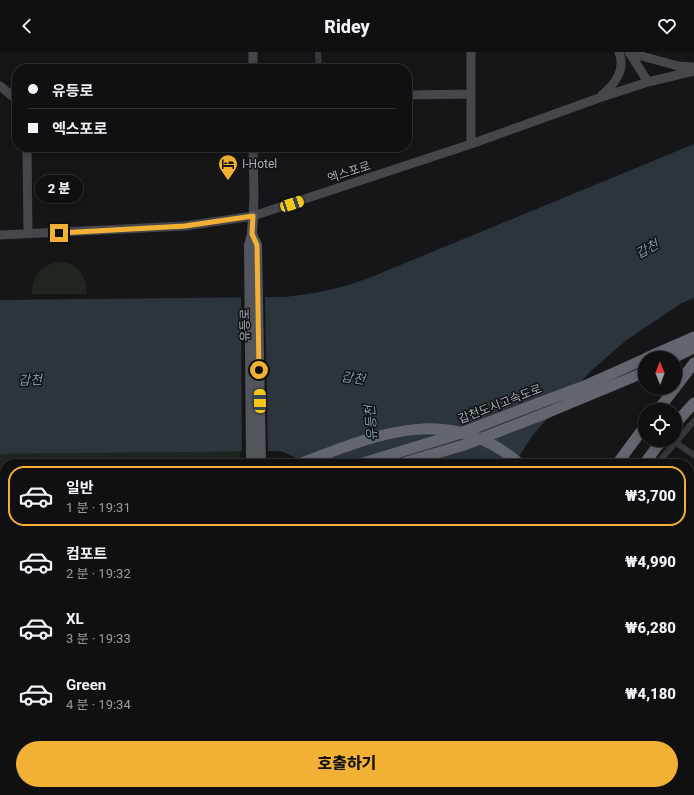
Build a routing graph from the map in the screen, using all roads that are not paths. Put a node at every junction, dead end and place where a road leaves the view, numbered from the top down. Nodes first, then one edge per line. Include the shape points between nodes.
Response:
1 (253, 52) edge
2 (318, 52) edge
3 (471, 52) edge
4 (618, 52) edge
5 (629, 52) edge
6 (253, 64) edge
7 (318, 64) edge
8 (694, 66) edge
9 (694, 70) edge
10 (648, 82) junction
11 (0, 86) edge
12 (471, 94) junction
13 (12, 96) edge
14 (412, 96) edge
15 (599, 98) junction
16 (471, 144) junction
17 (27, 152) edge
18 (254, 152) edge
19 (253, 216) junction
20 (28, 234) junction
21 (252, 234) junction
22 (0, 235) edge
23 (694, 337) edge
24 (694, 348) edge
25 (662, 351) edge
26 (682, 354) edge
27 (638, 362) edge
28 (694, 363) edge
29 (638, 375) edge
30 (682, 379) edge
31 (670, 395) edge
32 (663, 403) edge
33 (694, 404) edge
34 (682, 417) edge
35 (694, 421) edge
36 (682, 434) edge
37 (638, 436) edge
38 (657, 447) edge
39 (671, 447) edge
40 (682, 447) edge
41 (694, 455) edge
42 (251, 459) edge
43 (261, 459) edge
44 (313, 459) edge
45 (376, 459) edge
46 (417, 459) edge
47 (514, 459) edge
48 (621, 459) edge
49 (648, 459) edge
50 (661, 459) edge

1 - 6 main road
2 - 7 street
3 - 12 main road
4 - 15 main road via 621,57 618,77
5 - 8 main road via 678,66
5 - 10 main road
9 - 10 main road, 엑스포로
10 - 15 main road, 엑스포로
11 - 13 main road
12 - 14 main road
12 - 16 main road
15 - 16 main road, 엑스포로
16 - 19 main road, 엑스포로
17 - 20 main road
18 - 19 main road
19 - 20 main road, 엑스포로 via 185,226
19 - 21 main road, 유등로
20 - 22 main road, 엑스포로
21 - 42 main road, 유등로 via 249,245
21 - 43 main road, 유등로 via 257,245
23 - 25 highway, 갑천도시고속도로
24 - 26 highway
27 - 45 highway, 갑천도시고속도로, bridge via 582,387 461,433
28 - 30 highway
29 - 46 highway, 갑천도시고속도로, bridge via 464,445
31 - 32 highway
33 - 34 highway
35 - 36 street
37 - 48 highway
38 - 49 highway
39 - 50 street
40 - 41 street
44 - 47 highway, bridge via 376,436 426,428 465,434 498,447

